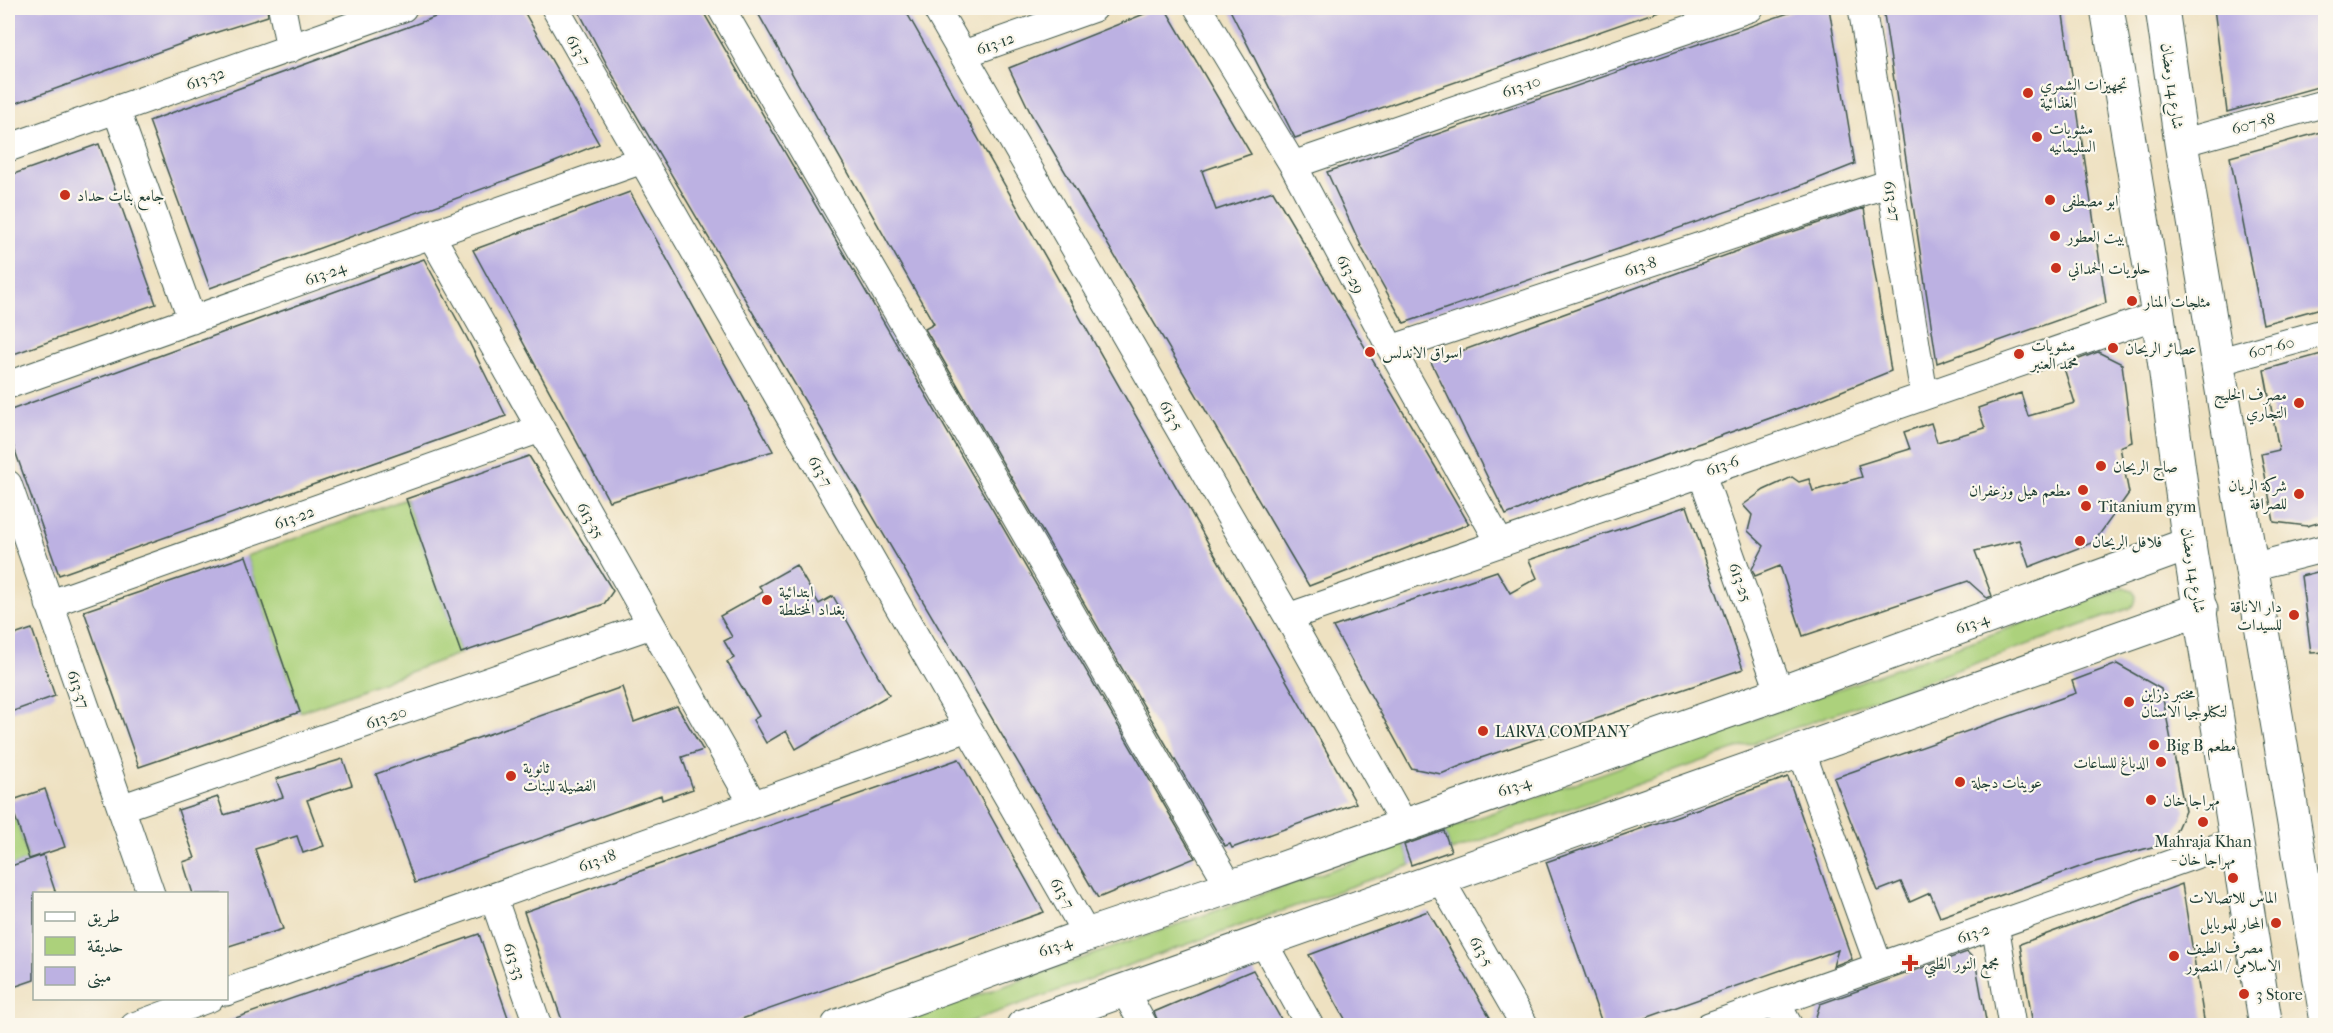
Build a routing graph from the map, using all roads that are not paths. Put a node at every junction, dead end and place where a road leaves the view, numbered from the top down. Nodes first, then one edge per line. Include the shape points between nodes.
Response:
1 (282, 8) edge
2 (403, 8) edge
3 (555, 8) edge
4 (721, 8) edge
5 (936, 8) edge
6 (1095, 8) edge
7 (1198, 8) edge
8 (1750, 8) edge
9 (1862, 8) edge
10 (2107, 8) edge
11 (2162, 8) edge
12 (290, 49) junction
13 (964, 54) junction
14 (2325, 103) edge
15 (116, 109) junction
16 (2181, 143) junction
17 (8, 148) edge
18 (642, 160) junction
19 (1293, 165) junction
20 (1890, 183) junction
21 (431, 235) junction
22 (2158, 315) junction
23 (192, 320) junction
24 (2325, 332) edge
25 (1391, 349) junction
26 (2217, 362) junction
27 (8, 385) edge
28 (1924, 394) junction
29 (540, 429) junction
30 (1701, 472) junction
31 (8, 484) edge
32 (1500, 543) junction
33 (2189, 544) junction
34 (2325, 548) edge
35 (2252, 567) junction
36 (49, 604) junction
37 (2201, 609) junction
38 (1288, 617) junction
39 (651, 626) junction
40 (1780, 693) junction
41 (968, 728) junction
42 (1801, 750) junction
43 (753, 804) junction
44 (121, 808) junction
45 (1404, 824) junction
46 (2238, 840) junction
47 (1439, 877) junction
48 (1230, 887) junction
49 (150, 892) edge
50 (493, 897) junction
51 (2317, 922) edge
52 (1995, 925) junction
53 (1087, 935) junction
54 (1262, 940) junction
55 (1878, 966) junction
56 (1124, 990) junction
57 (228, 991) edge
58 (196, 1001) edge
59 (1776, 1002) junction
60 (2325, 1016) edge
61 (134, 1026) edge
62 (538, 1026) edge
63 (837, 1026) edge
64 (1023, 1026) edge
65 (1144, 1026) edge
66 (1311, 1026) edge
67 (1525, 1026) edge
68 (1709, 1026) edge
69 (1789, 1026) edge
70 (2012, 1026) edge
71 (2266, 1026) edge

1 - 12 street
2 - 12 street, 613-32
3 - 18 street, 613-7
4 - 48 street
5 - 13 street, 613-5
6 - 13 street, 613-12
7 - 19 street, 613-29
8 - 19 street, 613-10
9 - 20 street, 613-27
10 - 22 street, شارع 14 رمضان
11 - 16 street, شارع 14 رمضان
12 - 15 street, 613-32
13 - 38 street, 613-5
14 - 16 street, 607-58
15 - 17 street, 613-32
15 - 23 street
16 - 26 street, شارع 14 رمضان
18 - 21 street, 613-24
18 - 41 street, 613-7
19 - 25 street, 613-29
20 - 25 street, 613-8
20 - 28 street, 613-27
21 - 23 street, 613-24
21 - 29 street, 613-35
22 - 28 street, 613-6
22 - 33 street, شارع 14 رمضان
23 - 27 street, 613-24
24 - 26 street, 607-60
25 - 32 street, 613-29
26 - 35 street, شارع 14 رمضان
28 - 30 street, 613-6
29 - 36 street, 613-22
29 - 39 street, 613-35
30 - 32 street, 613-6
30 - 40 street, 613-25
31 - 36 street, 613-37
32 - 38 street, 613-6
33 - 37 street, شارع 14 رمضان
33 - 40 street, 613-4
34 - 35 street
35 - 51 street, شارع 14 رمضان
36 - 44 street, 613-37
37 - 42 street
37 - 46 street, شارع 14 رمضان
38 - 45 street, 613-5
39 - 43 street, 613-35
39 - 44 street, 613-20
40 - 45 street, 613-4
41 - 43 street, 613-18
41 - 53 street, 613-7
42 - 47 street
42 - 55 street
43 - 50 street, 613-18
44 - 49 street, 613-37
45 - 48 street, 613-4
46 - 52 street, 613-2
46 - 71 street, شارع 14 رمضان
47 - 54 street
47 - 67 street, 613-5
48 - 53 street, 613-4
50 - 57 street, 613-18
50 - 62 street, 613-33
51 - 60 street, شارع 14 رمضان
52 - 55 street, 613-2
52 - 70 street
53 - 63 street, 613-4
54 - 56 street
54 - 66 street
55 - 59 street, 613-2
56 - 64 street
56 - 65 street
58 - 61 street
59 - 68 street, 613-2
59 - 69 street

